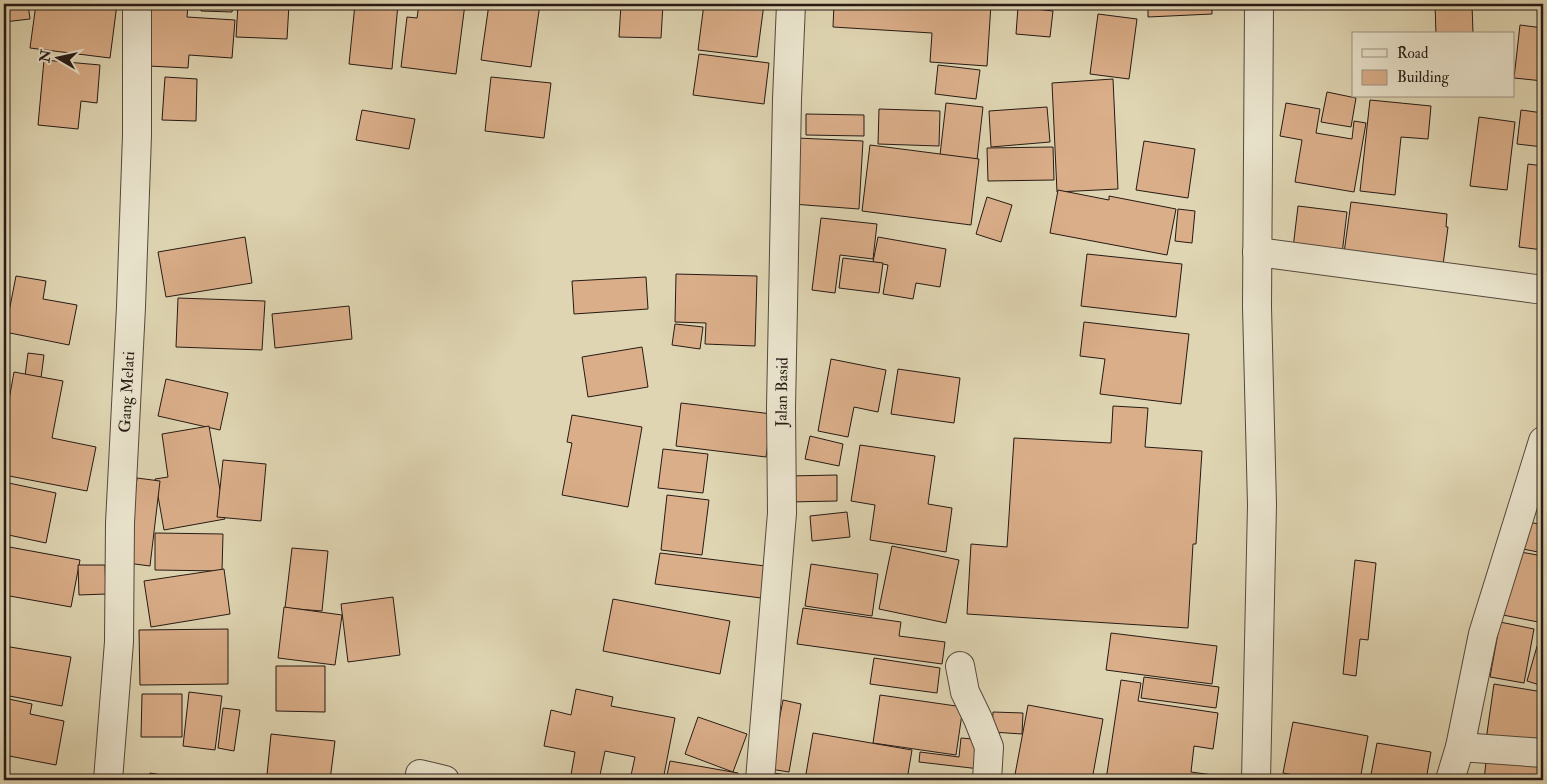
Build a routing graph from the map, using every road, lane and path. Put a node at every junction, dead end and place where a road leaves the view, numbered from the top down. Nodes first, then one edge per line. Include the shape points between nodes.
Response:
1 (137, 4) edge
2 (791, 4) edge
3 (1259, 4) edge
4 (1257, 252) junction
5 (1543, 290) edge
6 (1543, 441) edge
7 (960, 666) dead end
8 (1460, 747) junction
9 (1543, 753) edge
10 (108, 780) edge
11 (760, 780) edge
12 (986, 780) edge
13 (1256, 780) edge
14 (1450, 780) edge

1 - 10 street, Gang Melati via 137,135 120,523 119,642
2 - 11 street, Jalan Basid via 781,408 782,513
3 - 4 street
4 - 5 street
4 - 13 street via 1262,505
6 - 8 street via 1483,634
7 - 12 street via 965,692 989,747
8 - 9 street
8 - 14 street

